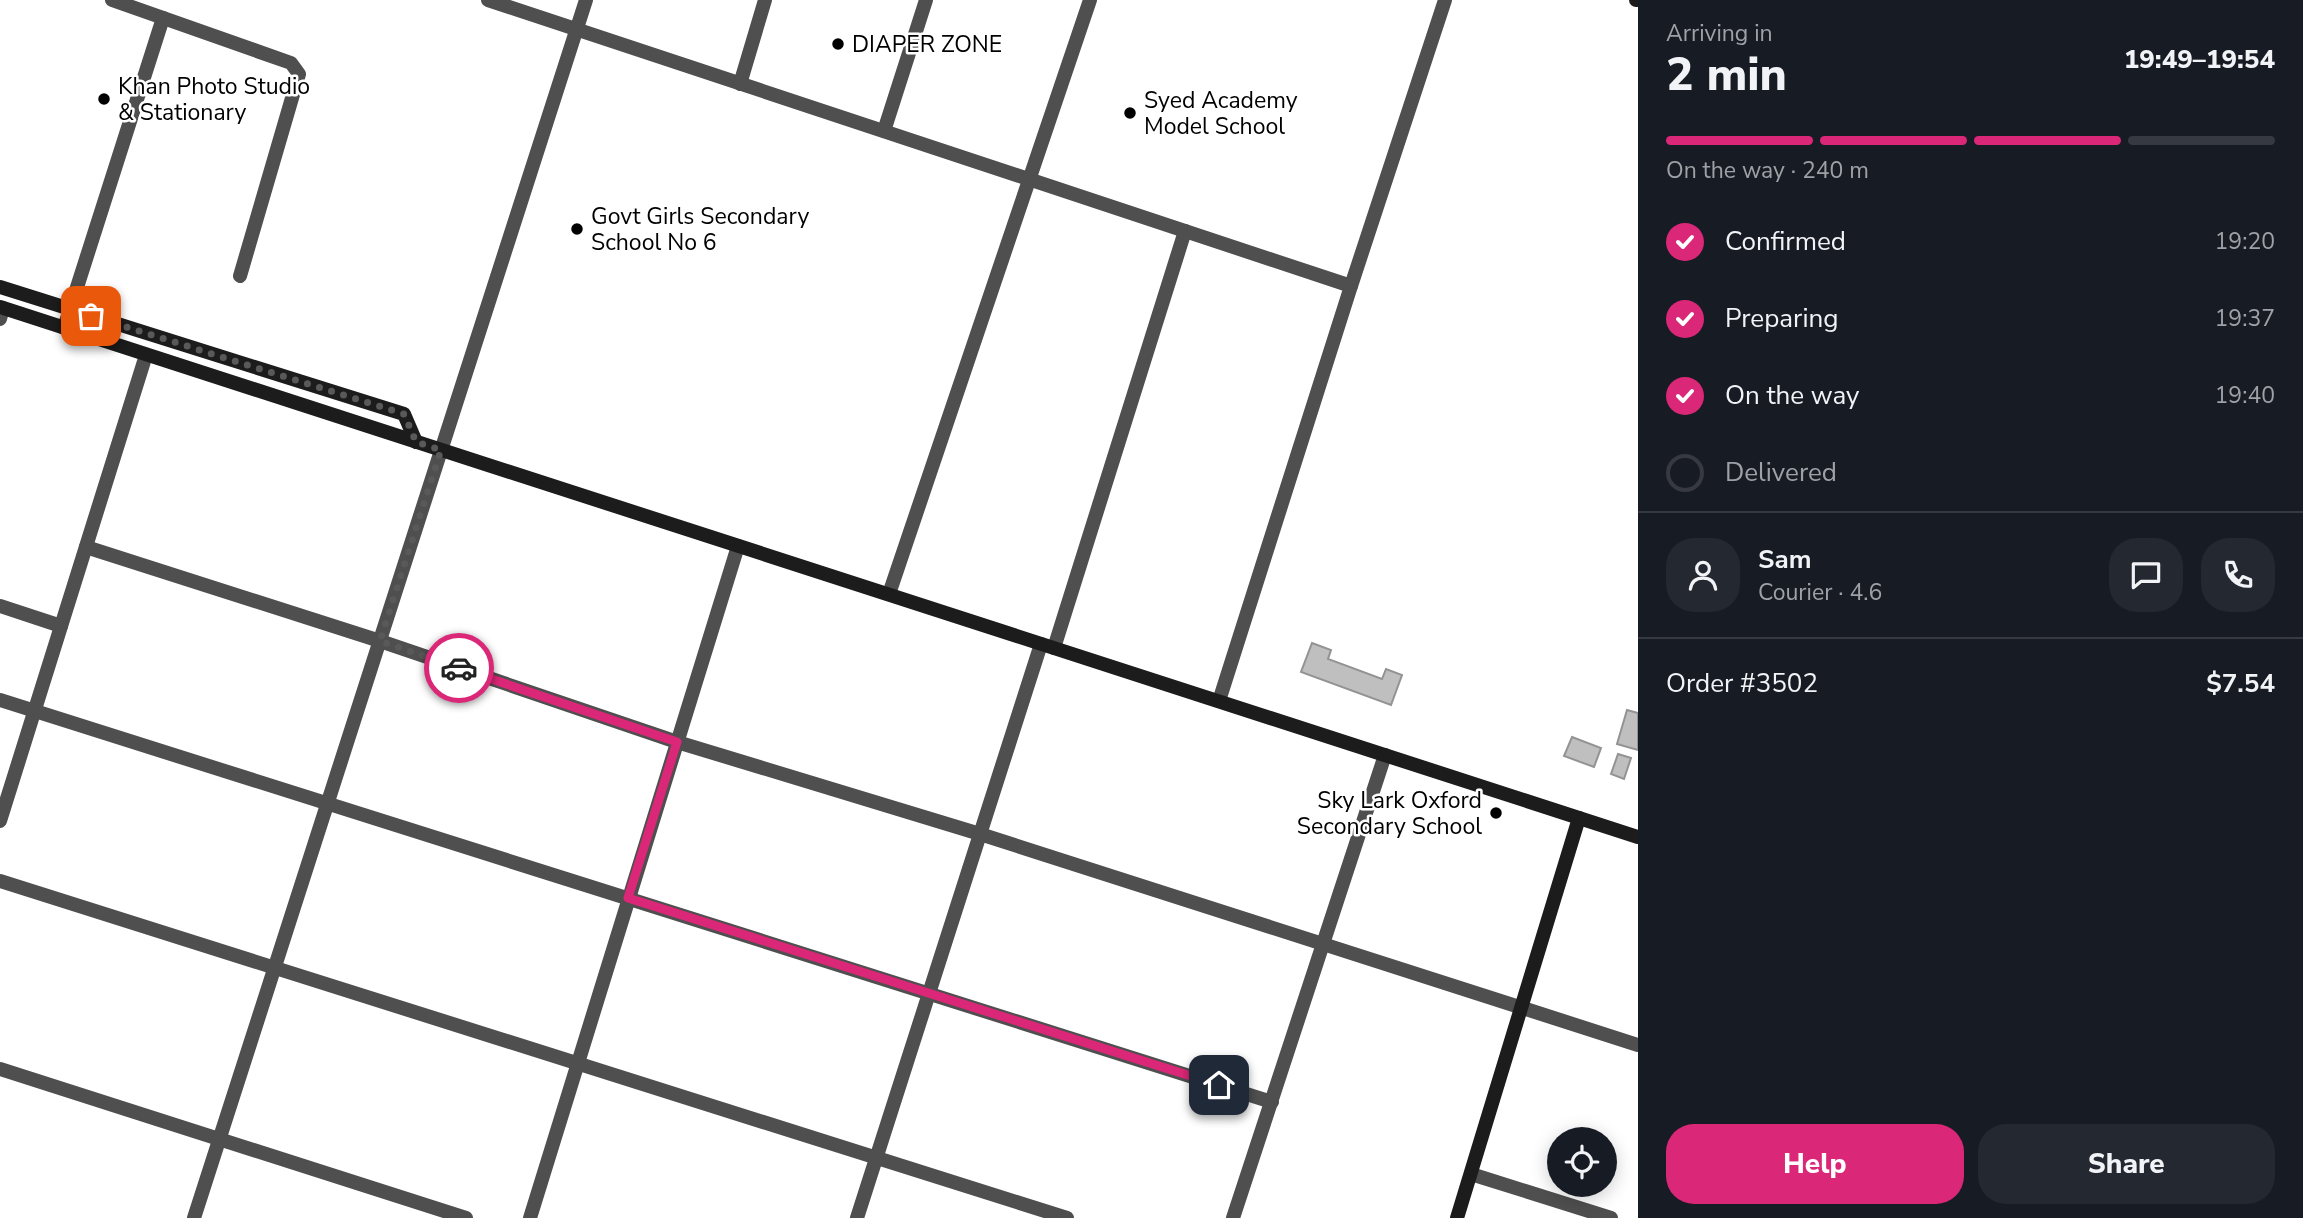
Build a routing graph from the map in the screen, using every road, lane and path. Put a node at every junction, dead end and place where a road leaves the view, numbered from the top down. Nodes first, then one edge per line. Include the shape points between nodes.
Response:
1 (112, 0) edge
2 (488, 0) edge
3 (586, 0) edge
4 (765, 0) edge
5 (926, 0) edge
6 (1090, 0) edge
7 (1446, 0) edge
8 (163, 18) junction
9 (577, 29) junction
10 (740, 84) junction
11 (884, 131) junction
12 (1031, 180) junction
13 (1185, 231) junction
14 (240, 276) dead end
15 (1351, 286) junction
16 (0, 287) edge
17 (70, 309) junction
18 (1, 311) edge
19 (64, 328) junction
20 (146, 355) junction
21 (416, 442) junction
22 (441, 450) junction
23 (738, 546) junction
24 (86, 547) junction
25 (889, 594) junction
26 (0, 606) edge
27 (61, 626) junction
28 (380, 641) junction
29 (1047, 646) junction
30 (0, 700) edge
31 (1219, 701) junction
32 (35, 711) junction
33 (677, 742) junction
34 (1385, 755) junction
35 (328, 803) junction
36 (1579, 818) junction
37 (0, 821) edge
38 (980, 834) junction
39 (1638, 837) edge
40 (0, 881) edge
41 (628, 898) junction
42 (1323, 944) junction
43 (275, 968) junction
44 (929, 994) junction
45 (1522, 1007) junction
46 (1638, 1045) edge
47 (578, 1064) junction
48 (0, 1069) edge
49 (1272, 1102) junction
50 (219, 1139) junction
51 (876, 1158) junction
52 (1471, 1174) junction
53 (194, 1218) edge
54 (466, 1218) edge
55 (530, 1218) edge
56 (857, 1218) edge
57 (1067, 1218) edge
58 (1233, 1218) edge
59 (1457, 1218) edge
60 (1611, 1218) edge

1 - 8 street
2 - 9 street
3 - 9 street
4 - 10 street
5 - 11 street
6 - 12 street
7 - 15 street
8 - 14 street via 291,63 299,74
8 - 17 street
9 - 10 street
9 - 22 street
10 - 11 street
11 - 12 street
12 - 13 street
12 - 25 street
13 - 15 street
13 - 29 street
15 - 31 street
16 - 17 street
17 - 19 street
17 - 21 street via 404,414
18 - 19 street
19 - 20 street
20 - 21 street
20 - 24 street
21 - 22 street
22 - 23 street
22 - 28 street
23 - 25 street
23 - 33 street
24 - 27 street
24 - 28 street
25 - 29 street
26 - 27 street
27 - 32 street
28 - 33 street
28 - 35 street
29 - 31 street
29 - 38 street
30 - 32 street
31 - 34 street
32 - 35 street
32 - 37 street
33 - 38 street
33 - 41 street
34 - 36 street
34 - 42 street
35 - 41 street
35 - 43 street
36 - 39 street
36 - 45 street
38 - 42 street
38 - 44 street
40 - 43 street
41 - 44 street
41 - 47 street
42 - 45 street
42 - 49 street
43 - 47 street
43 - 50 street
44 - 49 street
44 - 51 street
45 - 46 street
45 - 52 street
47 - 51 street
47 - 55 street
48 - 50 street
49 - 58 street
50 - 53 street
50 - 54 street
51 - 56 street
51 - 57 street
52 - 59 street
52 - 60 street

